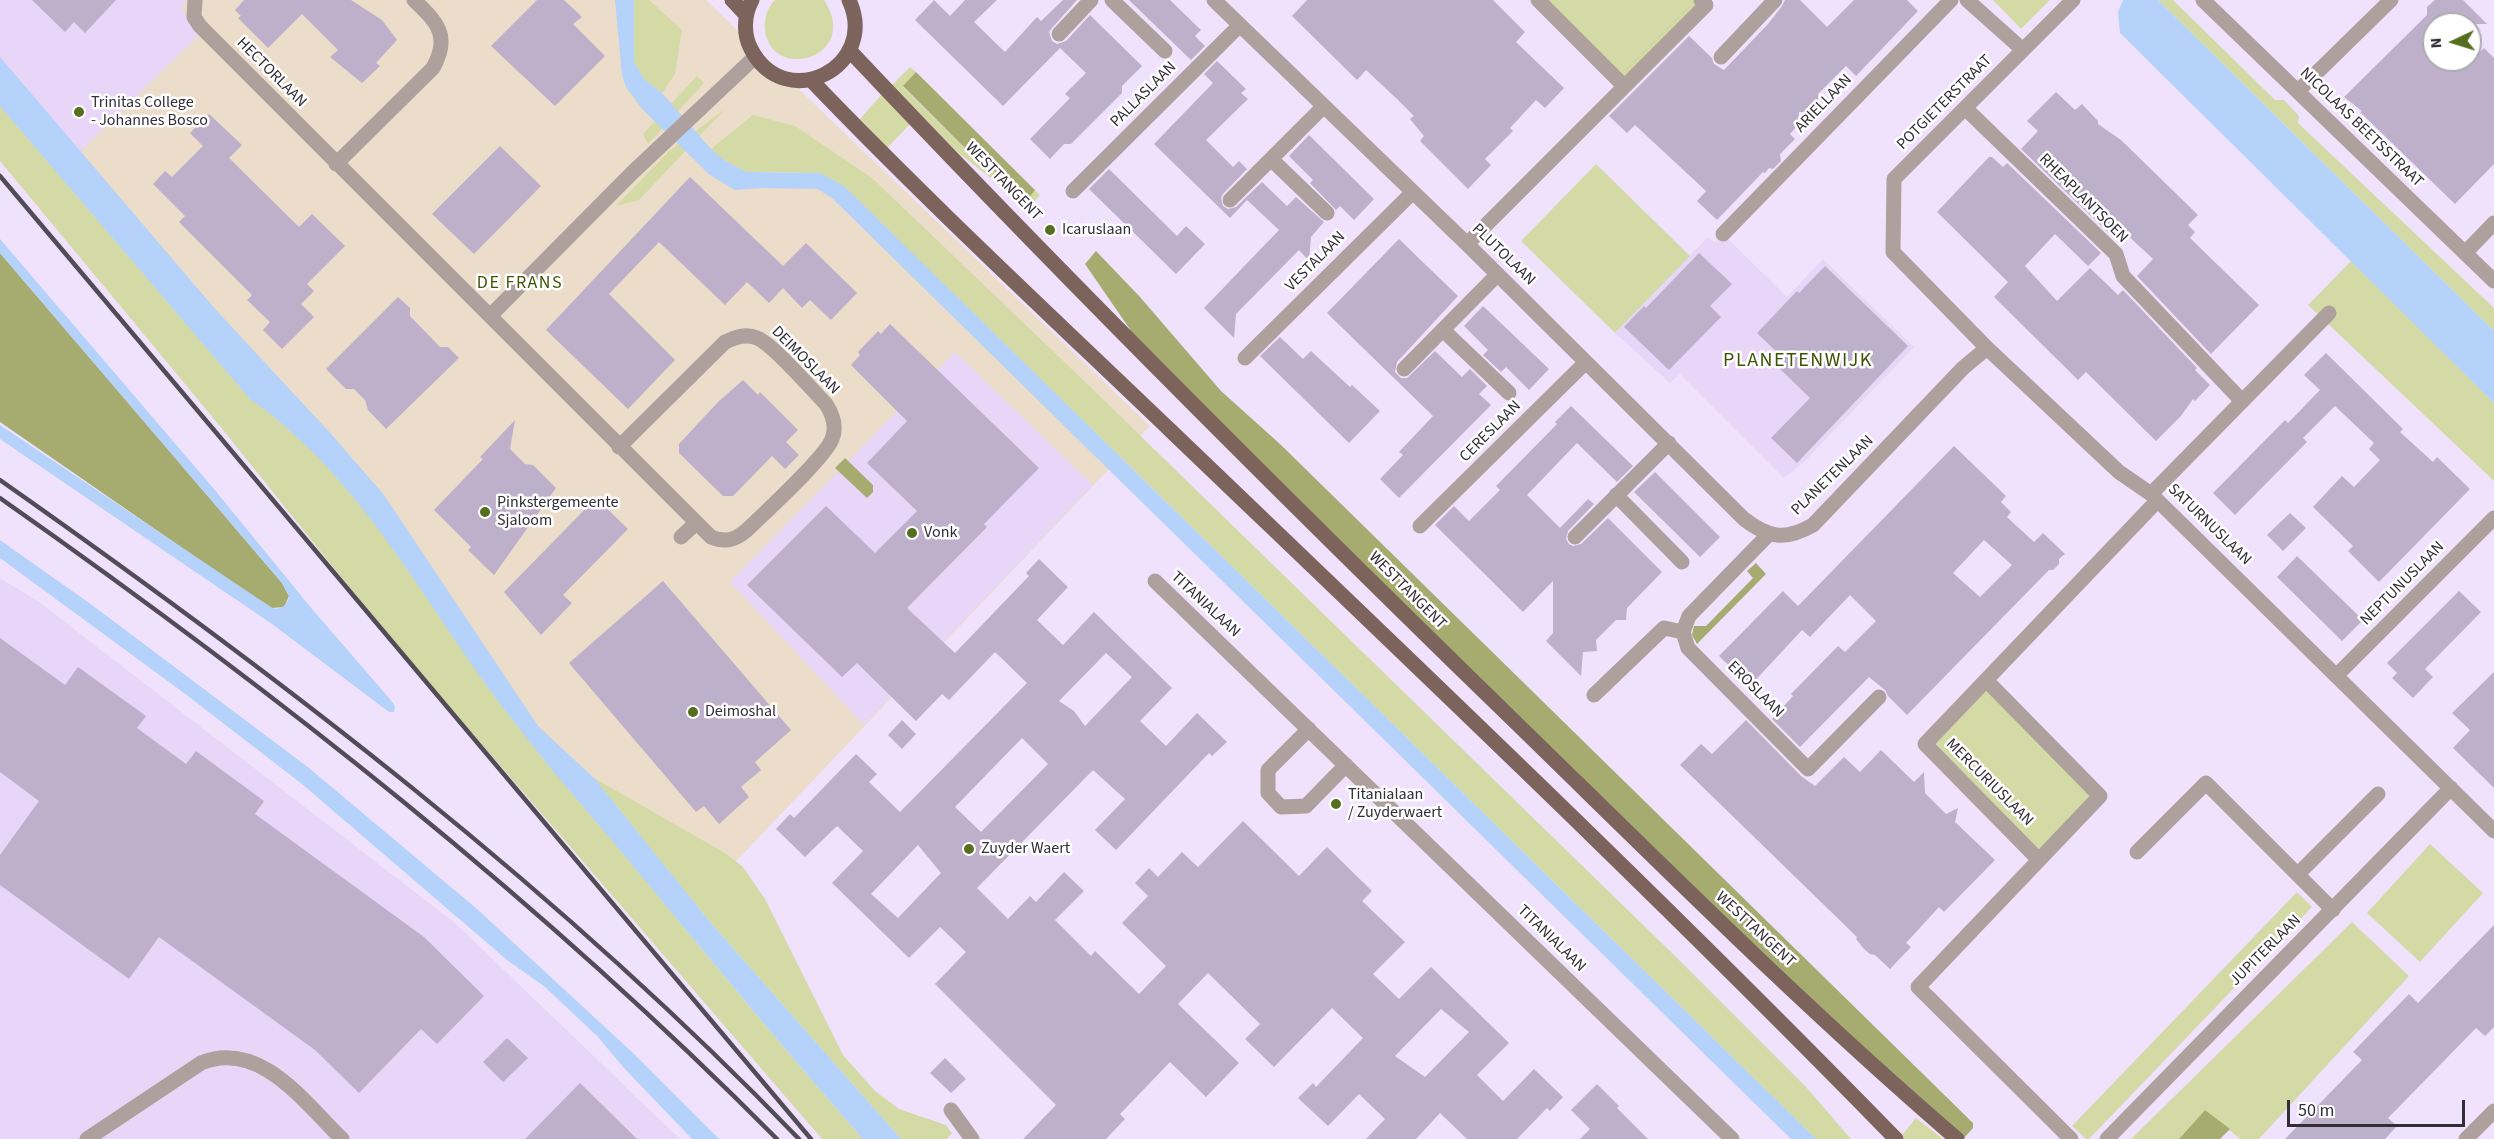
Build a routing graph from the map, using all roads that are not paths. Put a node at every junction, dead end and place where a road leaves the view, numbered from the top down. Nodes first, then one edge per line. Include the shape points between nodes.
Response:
1 (195, 0) edge
2 (414, 0) edge
3 (732, 0) edge
4 (849, 0) edge
5 (1091, 0) edge
6 (1112, 0) edge
7 (1214, 0) edge
8 (1538, 0) edge
9 (1701, 0) edge
10 (1775, 0) edge
11 (1951, 0) edge
12 (1968, 0) edge
13 (2073, 0) edge
14 (2203, 0) edge
15 (2391, 0) edge
16 (749, 7) edge
17 (1240, 25) junction
18 (1059, 34) dead end
19 (2023, 50) junction
20 (850, 51) junction
21 (1165, 51) dead end
22 (755, 57) junction
23 (1721, 57) dead end
24 (812, 80) junction
25 (1624, 86) junction
26 (2298, 92) junction
27 (1324, 106) junction
28 (1965, 108) junction
29 (1271, 159) junction
30 (336, 164) junction
31 (1074, 191) dead end
32 (1413, 192) junction
33 (1230, 200) dead end
34 (1327, 213) dead end
35 (2494, 223) edge
36 (1723, 234) dead end
37 (1467, 244) junction
38 (1893, 252) joint
39 (2465, 253) junction
40 (1497, 274) junction
41 (2494, 282) edge
42 (2329, 313) dead end
43 (490, 316) junction
44 (1443, 330) junction
45 (1987, 348) junction
46 (1245, 358) dead end
47 (1586, 362) junction
48 (1404, 369) dead end
49 (1509, 393) dead end
50 (2241, 400) junction
51 (1669, 443) junction
52 (619, 447) junction
53 (1616, 495) junction
54 (2154, 497) junction
55 (2494, 518) edge
56 (696, 523) junction
57 (1420, 526) dead end
58 (1769, 534) junction
59 (681, 537) dead end
60 (1575, 537) dead end
61 (1682, 562) dead end
62 (1155, 581) dead end
63 (1683, 632) junction
64 (2337, 675) junction
65 (1986, 680) junction
66 (1594, 695) dead end
67 (1880, 697) dead end
68 (1309, 729) junction
69 (1346, 765) junction
70 (2451, 788) junction
71 (2378, 794) dead end
72 (2494, 831) edge
73 (2137, 852) dead end
74 (2039, 860) junction
75 (2298, 874) junction
76 (2332, 910) junction
77 (951, 1110) dead end
78 (2494, 1111) edge
79 (87, 1139) edge
80 (342, 1139) edge
81 (972, 1139) edge
82 (1731, 1139) edge
83 (1896, 1139) edge
84 (1957, 1139) edge
85 (2071, 1139) edge
86 (2106, 1139) edge
87 (2466, 1139) edge

1 - 30 street, HECTORLAAN via 195,17 200,26
2 - 30 street via 440,32 439,57 433,68
3 - 16 main road
4 - 20 main road via 856,23
5 - 18 street
6 - 21 street
7 - 17 street, PLUTOLAAN
8 - 25 street
9 - 25 street via 1706,5
10 - 23 street
11 - 36 street, ARIELLAAN
12 - 19 street
13 - 19 street, POTGIETERSTRAAT
14 - 26 street, NICOLAAS BEETSSTRAAT
15 - 26 street
16 - 22 main road via 745,29
17 - 27 street, PLUTOLAAN
17 - 31 street, PALLASLAAN
19 - 28 street, POTGIETERSTRAAT
20 - 24 main road via 834,70
20 - 84 main road, WESTTANGENT via 1197,410 1399,609 1726,927
22 - 24 main road via 780,77
22 - 43 street
24 - 83 main road via 1764,1003
25 - 37 street
26 - 39 street, NICOLAAS BEETSSTRAAT
27 - 29 street
27 - 32 street, PLUTOLAAN
28 - 38 street, POTGIETERSTRAAT via 1894,179
28 - 50 street, RHEAPLANTSOEN via 2116,254 2123,276
29 - 33 street
29 - 34 street
30 - 43 street, HECTORLAAN
32 - 37 street, PLUTOLAAN
32 - 46 street, VESTALAAN
35 - 39 street
37 - 40 street, PLUTOLAAN
38 - 45 street, SATURNUSLAAN
39 - 41 street, NICOLAAS BEETSSTRAAT
40 - 44 street
40 - 47 street, PLUTOLAAN
42 - 50 street
43 - 52 street, DEIMOSLAAN
44 - 48 street
44 - 49 street
45 - 54 street, SATURNUSLAAN via 2119,472
45 - 58 street, PLANETENLAAN via 1963,368 1813,525 1799,533
47 - 51 street, PLUTOLAAN
47 - 57 street, CERESLAAN
50 - 54 street
51 - 53 street
51 - 58 street, PLUTOLAAN via 1744,519
52 - 56 street, DEIMOSLAAN
52 - 56 street, DEIMOSLAAN via 725,342 746,335 765,342 826,404 832,414 833,437 829,447 738,538 711,537
53 - 60 street
53 - 61 street
54 - 64 street, SATURNUSLAAN
54 - 65 street, MERCURIUSLAAN
55 - 64 street, NEPTUNUSLAAN
56 - 59 street
58 - 63 street via 1689,616
62 - 68 street, TITANIALAAN
63 - 66 street via 1664,628
63 - 67 street, EROSLAAN via 1689,648 1808,769
64 - 70 street, SATURNUSLAAN
65 - 74 street, MERCURIUSLAAN via 1925,744
65 - 74 street via 2100,796
68 - 69 street, TITANIALAAN
68 - 69 street via 1268,770 1268,793 1281,807 1306,806
69 - 82 street, TITANIALAAN
70 - 72 street, SATURNUSLAAN
70 - 76 street, JUPITERLAAN
71 - 75 street
73 - 75 street via 2206,783
74 - 85 street via 1918,987
75 - 76 street
76 - 86 street, JUPITERLAAN
77 - 81 street
78 - 87 street
79 - 80 street via 201,1063 233,1057 255,1062 275,1074

